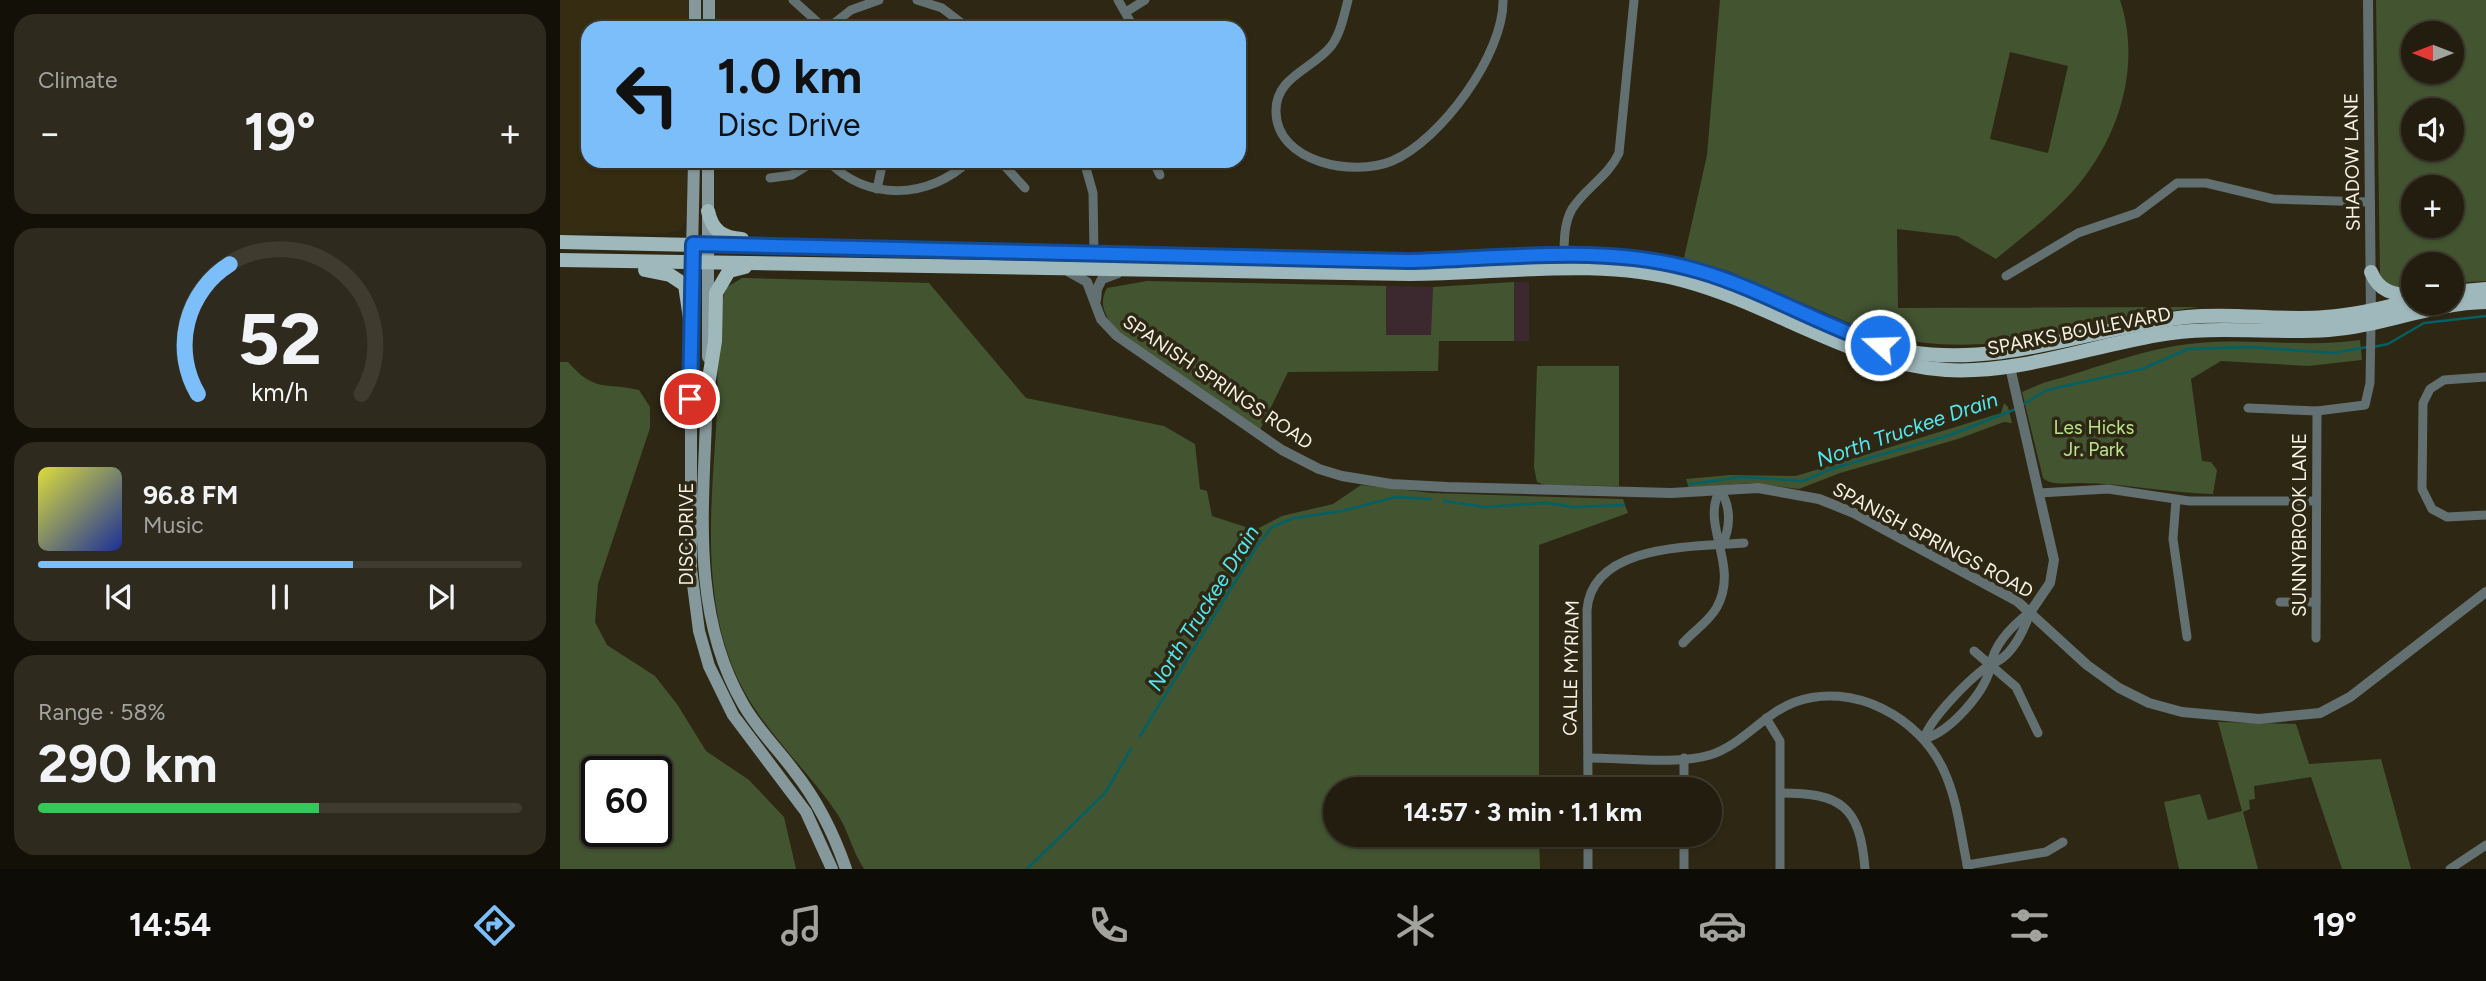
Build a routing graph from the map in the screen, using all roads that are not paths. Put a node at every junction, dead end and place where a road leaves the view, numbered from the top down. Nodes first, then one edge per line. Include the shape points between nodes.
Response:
1 (695, 0) edge
2 (709, 0) edge
3 (793, 0) edge
4 (878, 0) edge
5 (917, 0) edge
6 (1118, 0) edge
7 (1145, 0) edge
8 (1348, 0) edge
9 (1503, 0) edge
10 (1634, 0) edge
11 (2368, 0) edge
12 (937, 3) edge
13 (1126, 12) junction
14 (695, 21) edge
15 (709, 21) edge
16 (818, 21) edge
17 (836, 21) edge
18 (959, 21) edge
19 (1130, 21) edge
20 (694, 168) edge
21 (708, 168) edge
22 (804, 168) edge
23 (837, 168) edge
24 (882, 168) edge
25 (959, 168) edge
26 (1007, 168) edge
27 (1086, 168) edge
28 (1156, 168) edge
29 (1160, 175) dead end
30 (770, 178) dead end
31 (1026, 188) dead end
32 (877, 189) junction
33 (2370, 202) junction
34 (708, 211) junction
35 (560, 242) edge
36 (693, 244) junction
37 (708, 245) junction
38 (819, 249) junction
39 (1094, 254) junction
40 (562, 260) edge
41 (691, 262) junction
42 (709, 263) junction
43 (1563, 263) junction
44 (757, 264) junction
45 (1043, 266) junction
46 (959, 267) junction
47 (1142, 269) junction
48 (1223, 271) junction
49 (2371, 272) junction
50 (2006, 276) dead end
51 (2486, 289) edge
52 (2464, 291) edge
53 (2401, 295) edge
54 (2486, 302) edge
55 (2401, 303) edge
56 (1097, 307) junction
57 (2371, 317) junction
58 (691, 325) junction
59 (2132, 327) junction
60 (1963, 356) junction
61 (2010, 367) junction
62 (2486, 377) edge
63 (707, 392) junction
64 (2248, 408) dead end
65 (2317, 411) junction
66 (1720, 490) junction
67 (2039, 493) junction
68 (2176, 500) junction
69 (2316, 501) junction
70 (2486, 515) edge
71 (1744, 543) dead end
72 (1722, 545) junction
73 (2486, 592) edge
74 (2280, 602) dead end
75 (2316, 602) junction
76 (2031, 611) junction
77 (2188, 637) dead end
78 (2316, 638) dead end
79 (1683, 643) dead end
80 (1974, 650) dead end
81 (1991, 664) junction
82 (1766, 718) junction
83 (2038, 733) dead end
84 (1924, 739) junction
85 (1588, 758) junction
86 (1684, 758) junction
87 (1588, 777) edge
88 (1684, 777) edge
89 (1780, 793) junction
90 (2063, 842) dead end
91 (2486, 845) edge
92 (1588, 847) edge
93 (1684, 847) edge
94 (1967, 867) edge
95 (832, 869) edge
96 (846, 869) edge
97 (1588, 869) edge
98 (1684, 869) edge
99 (1780, 869) edge
100 (1865, 869) edge
101 (2450, 869) edge

1 - 14 main road
2 - 15 main road
3 - 16 street
4 - 17 street
5 - 12 street
6 - 13 street
7 - 13 street
8 - 9 street via 1334,42 1286,82 1276,111 1279,127 1293,149 1317,161 1356,167 1385,163 1409,151 1455,106 1494,48
10 - 43 street via 1619,153 1607,174 1573,208
11 - 33 street, SHADOW LANE
12 - 18 street
13 - 19 street
20 - 36 main road, DISC DRIVE
21 - 34 main road, DISC DRIVE
22 - 30 street
23 - 32 street
24 - 32 street
25 - 32 street via 932,186 905,191
26 - 31 street
27 - 39 street via 1093,193
28 - 29 street
33 - 49 street, SHADOW LANE
33 - 50 street via 2273,199 2206,183 2177,183 2137,213 2078,233
34 - 37 main road, DISC DRIVE
34 - 38 main road via 714,229 729,238
35 - 36 main road, SPARKS BOULEVARD
36 - 37 main road, SPARKS BOULEVARD
36 - 41 main road, DISC DRIVE
37 - 38 main road, SPARKS BOULEVARD
37 - 42 main road, DISC DRIVE
38 - 39 main road, SPARKS BOULEVARD
39 - 43 main road, SPARKS BOULEVARD
39 - 46 main road via 1086,260 1013,260
39 - 48 main road via 1104,261
40 - 41 main road, SPARKS BOULEVARD
40 - 58 main road via 601,269 659,271 678,279 688,292
41 - 42 main road, SPARKS BOULEVARD
41 - 58 main road, DISC DRIVE
42 - 44 main road, SPARKS BOULEVARD
42 - 63 main road, DISC DRIVE
43 - 48 main road, SPARKS BOULEVARD via 1430,274
43 - 60 main road, SPARKS BOULEVARD via 1624,258 1687,268 1725,279 1880,345
43 - 61 main road, SPARKS BOULEVARD via 1692,283 1894,362 1945,370
44 - 46 main road, SPARKS BOULEVARD
44 - 63 main road via 729,271 719,285
45 - 46 main road, SPARKS BOULEVARD
45 - 47 main road, SPARKS BOULEVARD
45 - 56 street, SPANISH SPRINGS ROAD via 1084,278
47 - 48 main road, SPARKS BOULEVARD
47 - 56 street via 1102,279
49 - 53 main road via 2385,291
49 - 57 street, SHADOW LANE
51 - 52 main road
54 - 57 main road, SPARKS BOULEVARD
55 - 57 main road, SPARKS BOULEVARD
56 - 66 street, SPANISH SPRINGS ROAD via 1101,320 1117,336 1193,389 1282,450 1342,476 1437,487 1658,493
57 - 59 main road, SPARKS BOULEVARD via 2208,315
57 - 61 main road, SPARKS BOULEVARD via 2327,330 2206,328
57 - 65 street via 2365,405
58 - 95 main road, DISC DRIVE via 691,569 699,631 733,715 806,812
59 - 60 main road, SPARKS BOULEVARD via 2013,352
59 - 61 main road via 2015,359
60 - 61 main road
61 - 67 street
62 - 70 street via 2452,378 2430,389 2421,411 2422,489 2432,509 2455,519
63 - 96 main road, DISC DRIVE via 703,570 718,650 750,717 814,799
64 - 65 street
65 - 69 street, SUNNYBROOK LANE
66 - 72 street via 1714,505 1715,530
66 - 76 street, SPANISH SPRINGS ROAD via 1776,489 1840,507
67 - 68 street via 2116,490
67 - 76 street via 2054,568 2047,590
68 - 69 street
68 - 77 street via 2173,539
69 - 75 street, SUNNYBROOK LANE
71 - 72 street, CALLE MYRIAM
72 - 79 street via 1721,598 1714,613
72 - 85 street, CALLE MYRIAM via 1668,548 1614,566 1594,582 1587,610
73 - 76 street, SPANISH SPRINGS ROAD via 2342,702 2308,716 2281,718 2193,714 2140,699 2087,665
74 - 75 street
75 - 78 street, SUNNYBROOK LANE
76 - 81 street via 2021,636 1999,662
80 - 81 street
81 - 83 street via 2022,696
81 - 84 street via 1985,682 1956,717 1941,733
82 - 84 street via 1805,699 1841,696 1883,710
82 - 86 street via 1727,748
82 - 89 street via 1780,741
84 - 94 street via 1947,778
85 - 86 street
85 - 87 street, CALLE MYRIAM
86 - 88 street
89 - 99 street
89 - 100 street via 1819,794 1842,806 1857,827
90 - 94 street via 2046,852
91 - 101 street
92 - 97 street
93 - 98 street

